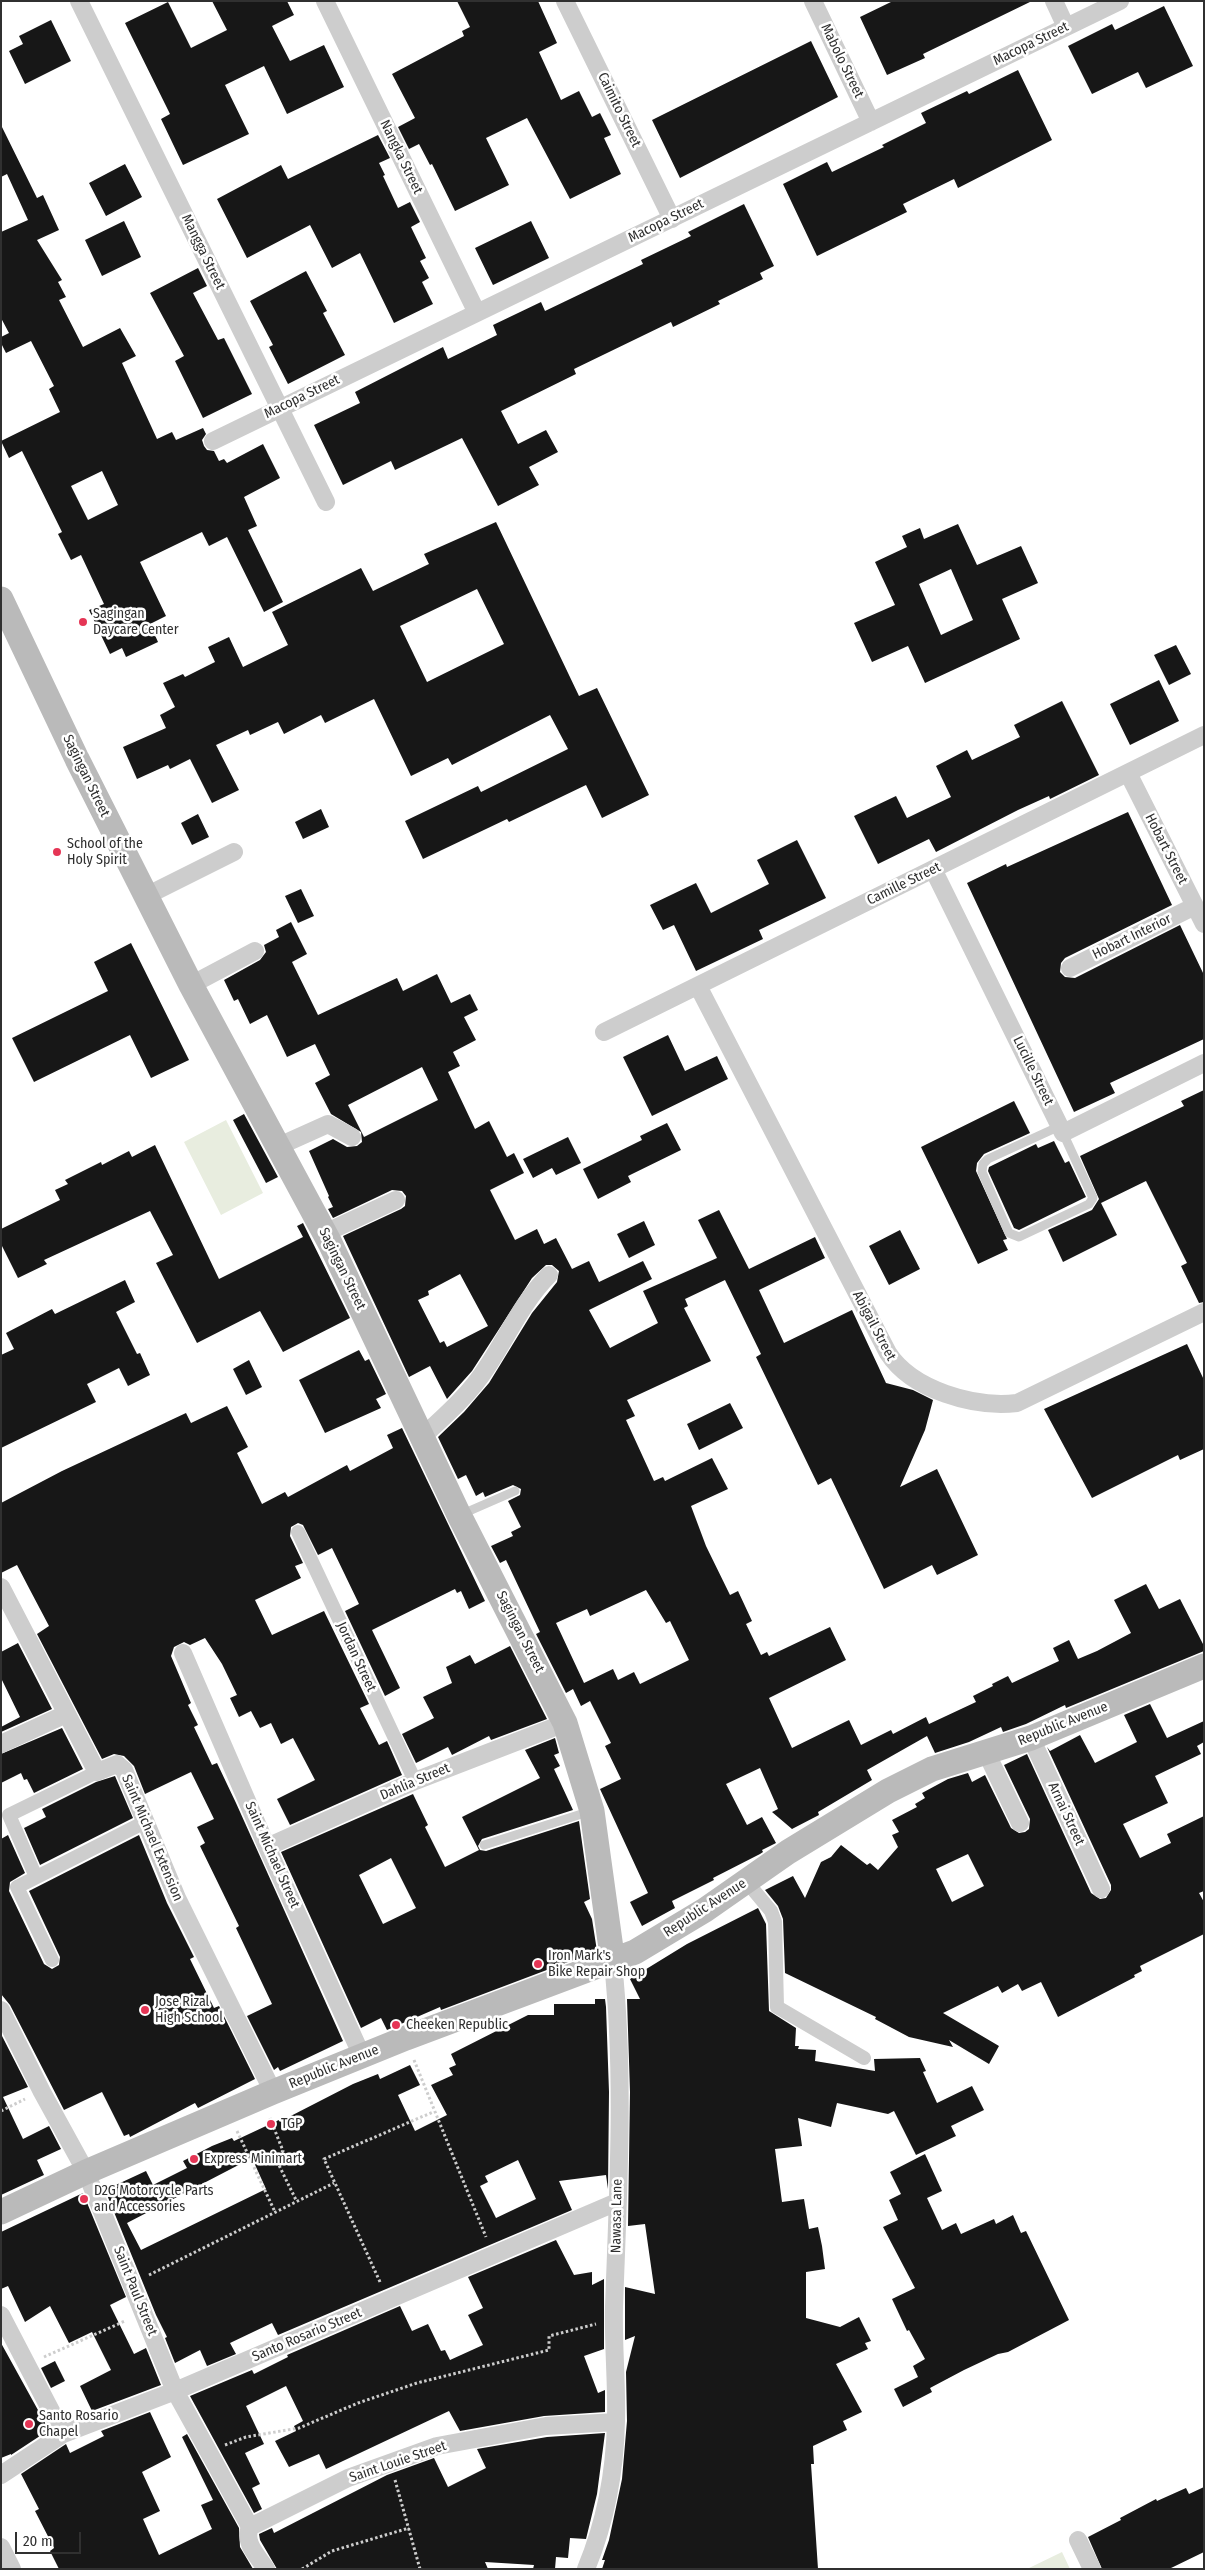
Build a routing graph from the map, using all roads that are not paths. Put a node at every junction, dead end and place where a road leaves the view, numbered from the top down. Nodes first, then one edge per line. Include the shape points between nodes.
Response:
1 (80, 1) edge
2 (324, 1) edge
3 (566, 1) edge
4 (813, 1) edge
5 (1054, 1) edge
6 (1120, 1) edge
7 (1066, 27) junction
8 (871, 122) junction
9 (672, 218) junction
10 (477, 313) junction
11 (280, 408) junction
12 (213, 441) dead end
13 (326, 502) dead end
14 (1, 599) edge
15 (1204, 735) edge
16 (1128, 773) junction
17 (234, 852) dead end
18 (933, 869) junction
19 (146, 896) junction
20 (1195, 906) junction
21 (1204, 924) edge
22 (255, 952) dead end
23 (1070, 968) dead end
24 (191, 985) junction
25 (698, 986) junction
26 (604, 1032) dead end
27 (1204, 1063) edge
28 (1062, 1129) junction
29 (352, 1137) dead end
30 (279, 1146) junction
31 (396, 1200) dead end
32 (325, 1234) junction
33 (549, 1275) dead end
34 (1204, 1312) edge
35 (422, 1438) junction
36 (515, 1491) dead end
37 (459, 1516) junction
38 (298, 1532) dead end
39 (1, 1587) edge
40 (8, 1615) edge
41 (183, 1653) dead end
42 (1204, 1666) edge
43 (66, 1714) junction
44 (565, 1723) junction
45 (1031, 1738) junction
46 (1, 1744) edge
47 (986, 1752) junction
48 (97, 1772) junction
49 (415, 1781) junction
50 (592, 1811) junction
51 (145, 1822) junction
52 (1020, 1823) dead end
53 (484, 1845) dead end
54 (267, 1847) junction
55 (36, 1878) junction
56 (746, 1881) junction
57 (1101, 1889) dead end
58 (52, 1960) dead end
59 (613, 1963) junction
60 (1, 2010) edge
61 (362, 2056) junction
62 (864, 2058) dead end
63 (268, 2094) junction
64 (86, 2172) junction
65 (617, 2202) junction
66 (1, 2212) edge
67 (1, 2315) edge
68 (175, 2391) junction
69 (616, 2422) junction
70 (63, 2434) junction
71 (1, 2475) edge
72 (250, 2527) junction
73 (1078, 2540) dead end
74 (1, 2547) edge
75 (12, 2569) edge
76 (266, 2569) edge
77 (586, 2569) edge
78 (1092, 2569) edge

1 - 11 street, Mangga Street
2 - 10 street, Nangka Street
3 - 9 street, Caimito Street
4 - 8 street, Mabolo Street
5 - 7 street
6 - 7 street, Macopa Street
7 - 8 street, Macopa Street
8 - 9 street, Macopa Street
9 - 10 street, Macopa Street
10 - 11 street, Macopa Street
11 - 12 street, Macopa Street
11 - 13 street, Mangga Street
14 - 19 main road, Sagingan Street
15 - 16 street, Camille Street
16 - 18 street, Camille Street
16 - 20 street, Hobart Street
17 - 19 street
18 - 25 street, Camille Street
18 - 28 street, Lucille Street
19 - 24 main road, Sagingan Street
20 - 21 street, Hobart Street
20 - 23 street, Hobart Interior
22 - 24 street
24 - 30 main road, Sagingan Street
25 - 26 street, Camille Street
25 - 34 street, Abigail Street via 888,1353 906,1376 984,1404 1016,1403
27 - 28 street
28 - 28 lane via 1093,1198 1088,1204 1013,1237 1008,1233 982,1172 983,1164 988,1159
29 - 30 street via 328,1124
30 - 32 main road, Sagingan Street
31 - 32 street
32 - 35 main road, Sagingan Street
33 - 35 street via 534,1290 486,1369 454,1408
35 - 37 main road, Sagingan Street
36 - 37 lane
37 - 44 main road, Sagingan Street
38 - 49 street, Jordan Street
39 - 40 street
40 - 43 street
41 - 54 street, Saint Michael Street
42 - 45 main road, Republic Avenue
43 - 46 street
43 - 48 street
44 - 49 street, Dahlia Street
44 - 50 main road, Sagingan Street
45 - 47 main road, Republic Avenue
45 - 57 street, Arnai Street
47 - 52 street
47 - 56 main road, Republic Avenue via 932,1770 888,1791
48 - 51 street, Saint Michael Extension via 117,1764 121,1766
48 - 55 street via 9,1815
49 - 54 street, Dahlia Street
50 - 53 lane
50 - 59 main road, Sagingan Street
51 - 55 street
51 - 63 street, Saint Michael Extension
54 - 61 street, Saint Michael Street
55 - 58 street via 17,1888
56 - 59 main road, Republic Avenue via 664,1936
56 - 62 street via 771,1911 775,1922 777,2007
59 - 61 main road, Republic Avenue
59 - 65 street, Nawasa Lane via 619,2088
60 - 64 street, Saint Paul Street
61 - 63 main road, Republic Avenue
63 - 64 main road, Republic Avenue
64 - 66 main road, Republic Avenue
64 - 68 street, Saint Paul Street
65 - 68 street, Santo Rosario Street
65 - 69 street, Nawasa Lane
67 - 70 street
68 - 70 street, Santo Rosario Street
68 - 72 street, Saint Paul Street
69 - 72 street, Saint Louie Street via 546,2426 437,2446 348,2478
69 - 77 street, Nawasa Lane via 604,2514
70 - 71 street, Santo Rosario Street
72 - 76 street, Saint Paul Street via 248,2542
73 - 78 street
74 - 75 street

